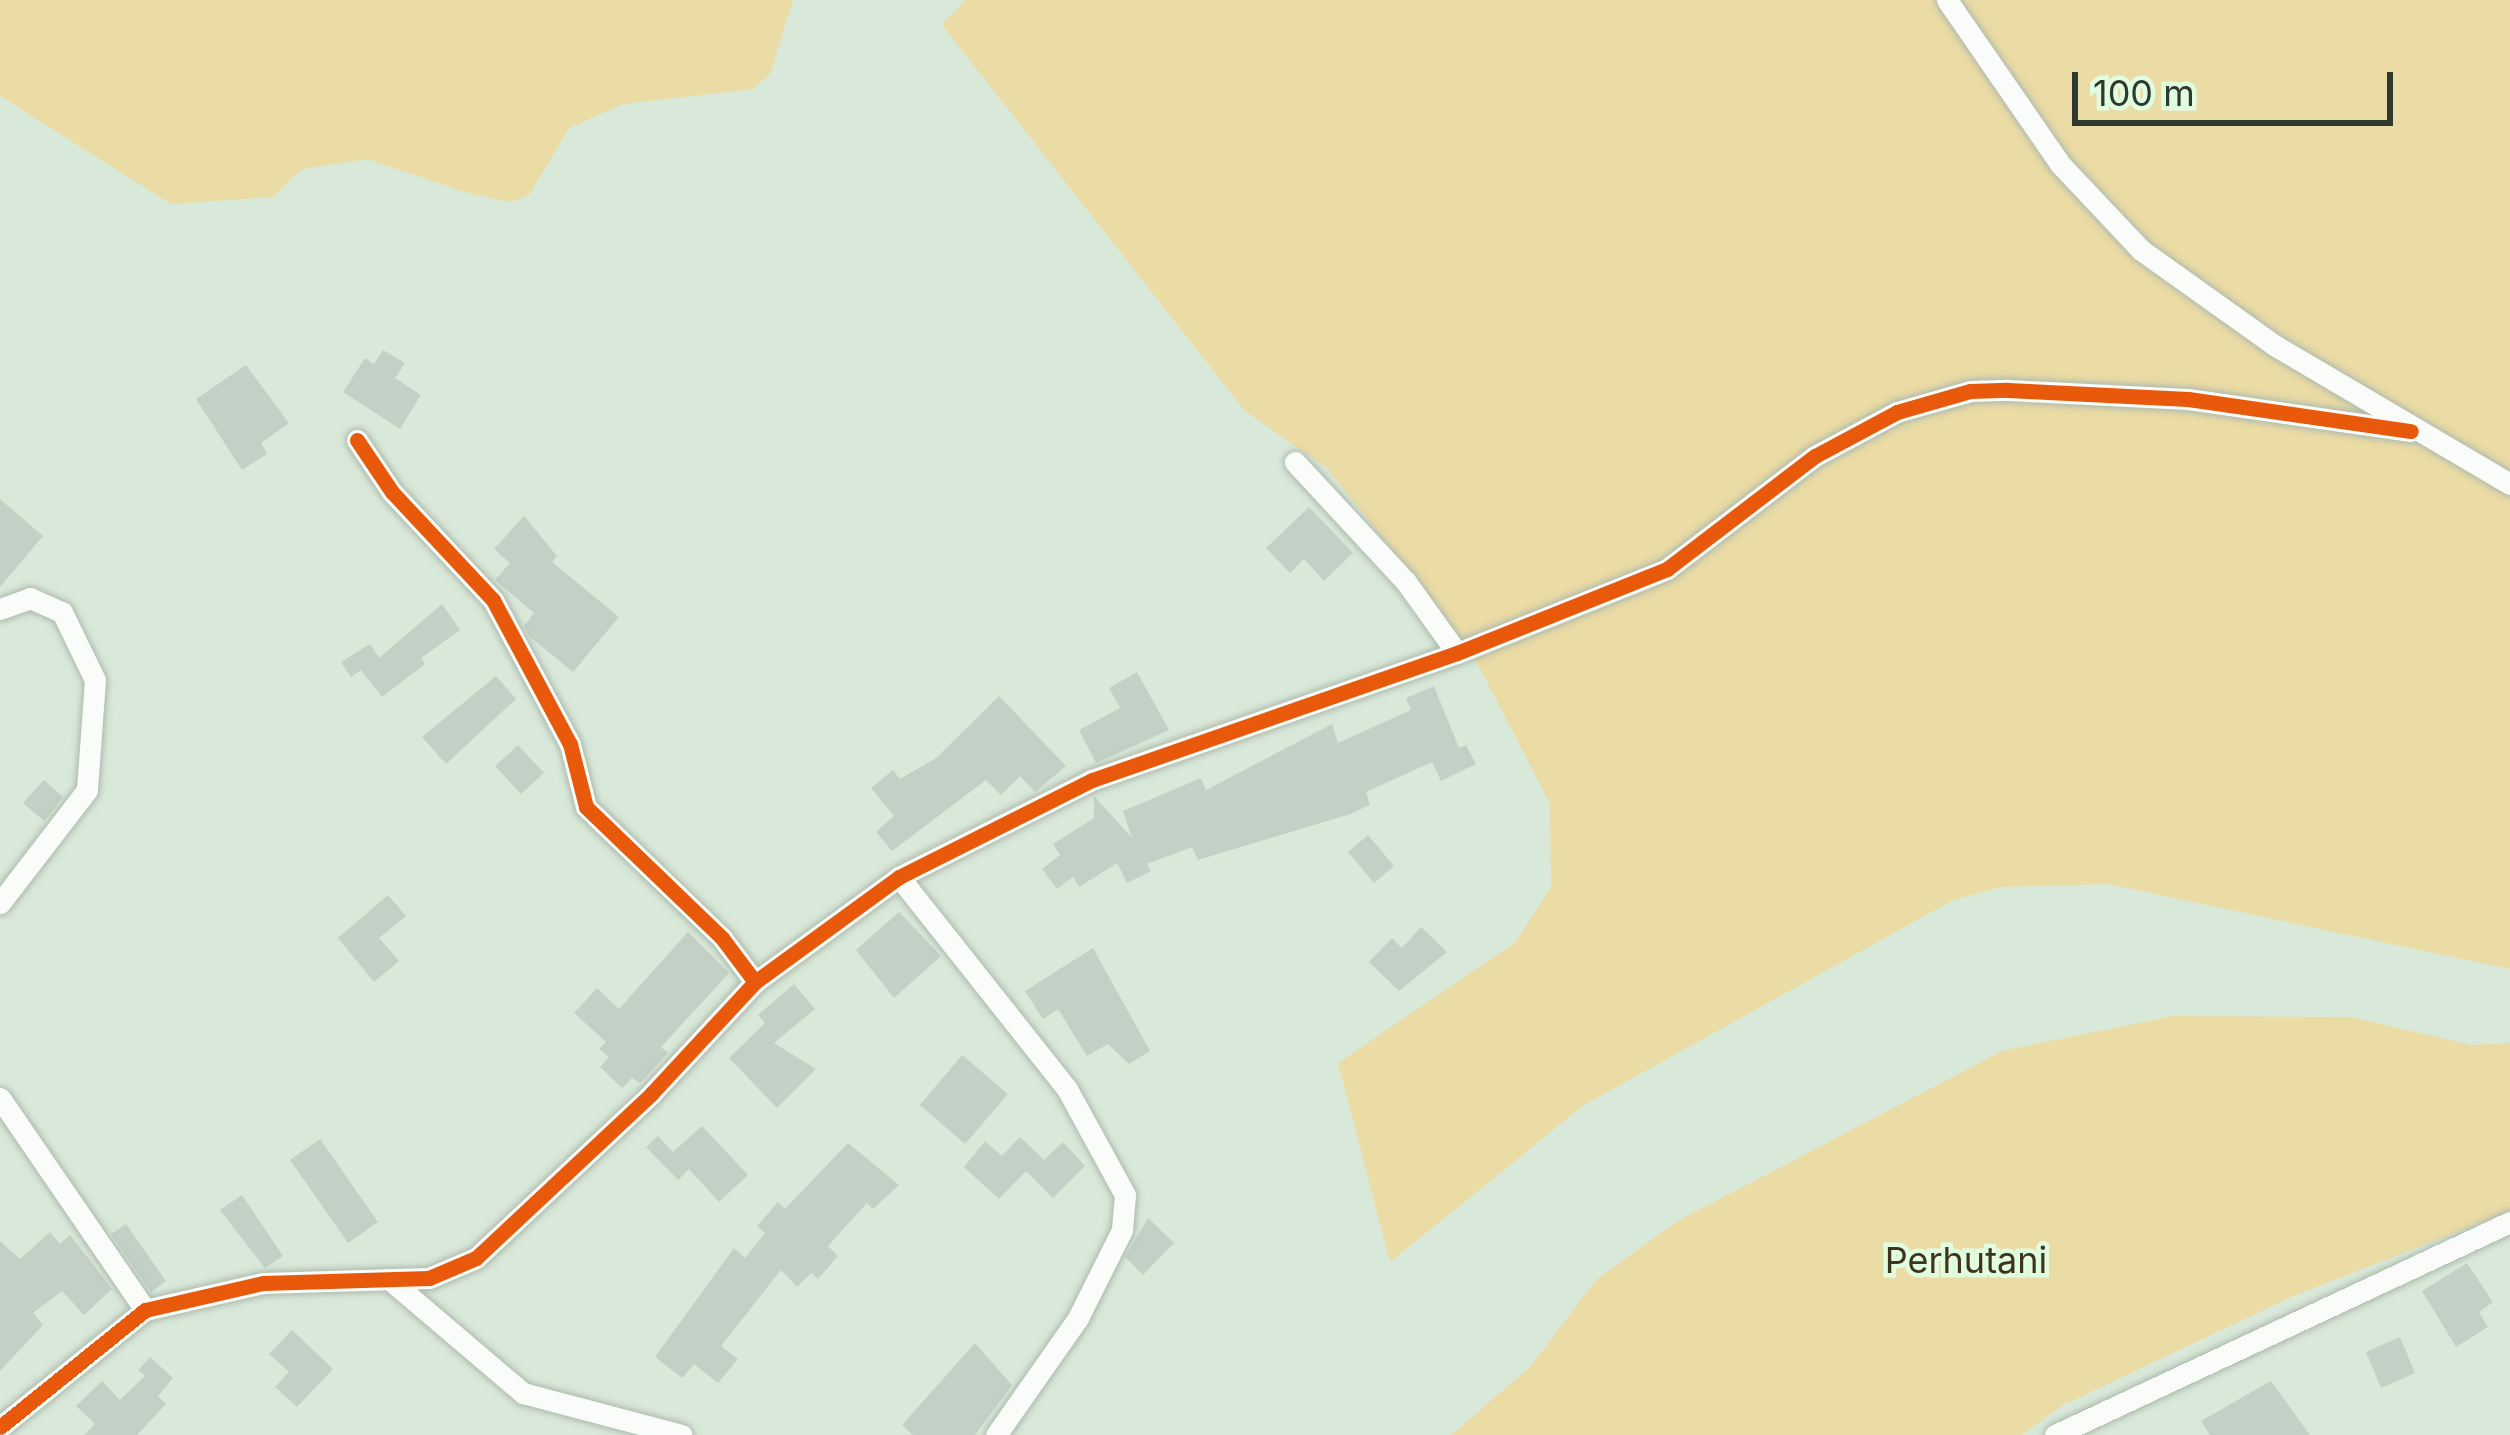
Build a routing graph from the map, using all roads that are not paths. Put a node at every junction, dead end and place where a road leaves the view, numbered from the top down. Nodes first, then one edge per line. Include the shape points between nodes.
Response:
1 (1948, 0) edge
2 (2411, 431) junction
3 (357, 440) dead end
4 (1295, 462) dead end
5 (2510, 484) edge
6 (0, 609) edge
7 (1457, 653) junction
8 (899, 877) junction
9 (0, 903) edge
10 (755, 982) junction
11 (0, 1098) edge
12 (2510, 1222) edge
13 (389, 1279) junction
14 (145, 1310) junction
15 (0, 1426) edge
16 (682, 1435) edge
17 (996, 1435) edge
18 (2055, 1435) edge

1 - 2 street via 2098,212 2274,345
2 - 5 street
2 - 7 street via 2188,399 2008,390 1938,398 1815,456 1667,569
3 - 10 street via 392,492 493,599 570,744 586,807 722,938
4 - 7 street via 1406,582
6 - 9 street via 30,598 62,612 95,680 88,790
7 - 8 street via 1092,780
8 - 10 street
8 - 17 street via 1067,1089 1125,1195 1122,1230 1078,1318
10 - 13 street via 651,1094 476,1258 429,1278
11 - 14 street
12 - 18 street
13 - 14 street via 263,1283
13 - 16 street via 523,1394
14 - 15 street

